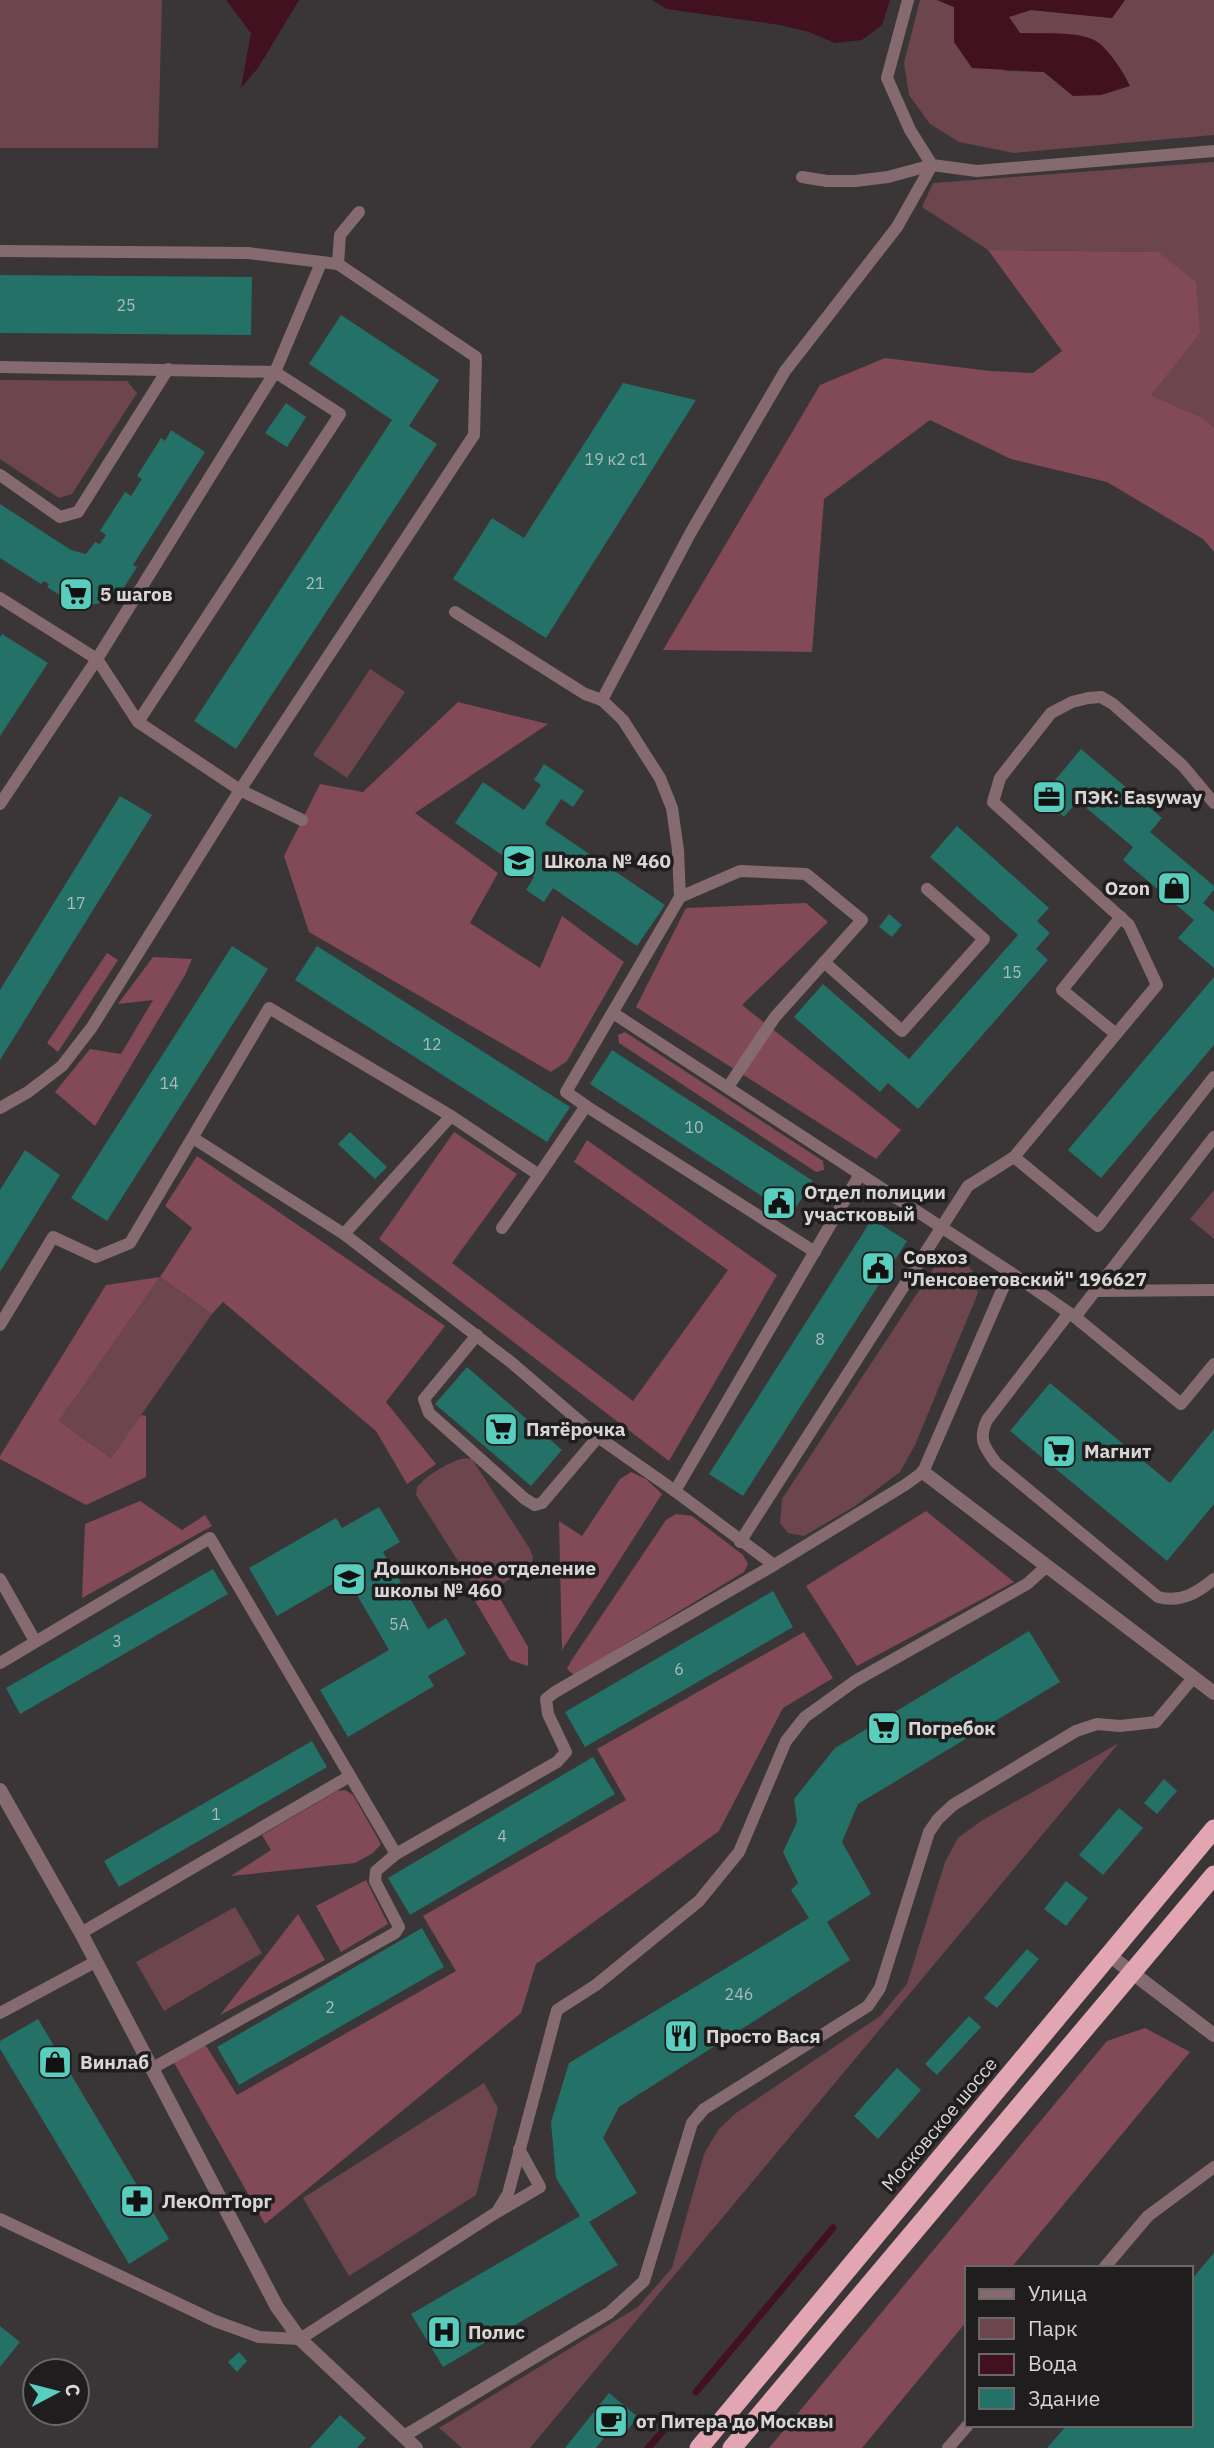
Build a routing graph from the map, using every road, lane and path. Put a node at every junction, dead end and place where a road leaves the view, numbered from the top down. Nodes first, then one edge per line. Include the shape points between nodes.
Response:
1 (908, 0) edge
2 (1214, 151) edge
3 (932, 165) junction
4 (802, 177) dead end
5 (359, 212) dead end
6 (0, 251) edge
7 (321, 263) junction
8 (338, 264) junction
9 (0, 367) edge
10 (168, 369) junction
11 (275, 372) junction
12 (0, 475) edge
13 (0, 598) edge
14 (455, 612) dead end
15 (97, 659) junction
16 (602, 700) junction
17 (138, 722) junction
18 (240, 790) junction
19 (1214, 803) edge
20 (0, 804) edge
21 (302, 820) dead end
22 (927, 889) dead end
23 (680, 897) junction
24 (1121, 917) junction
25 (824, 962) junction
26 (613, 1013) junction
27 (1116, 1034) junction
28 (1214, 1077) edge
29 (727, 1087) junction
30 (586, 1106) junction
31 (0, 1108) edge
32 (451, 1116) junction
33 (193, 1138) junction
34 (1214, 1138) edge
35 (1014, 1157) junction
36 (860, 1174) junction
37 (539, 1175) junction
38 (502, 1228) dead end
39 (942, 1228) junction
40 (344, 1234) junction
41 (815, 1252) junction
42 (1010, 1272) junction
43 (1214, 1290) edge
44 (1095, 1291) junction
45 (1072, 1315) junction
46 (0, 1325) edge
47 (477, 1335) junction
48 (1214, 1364) edge
49 (598, 1437) junction
50 (923, 1472) junction
51 (675, 1491) junction
52 (740, 1542) junction
53 (774, 1565) junction
54 (1046, 1566) junction
55 (0, 1579) edge
56 (1214, 1579) edge
57 (36, 1641) junction
58 (0, 1663) edge
59 (1193, 1678) junction
60 (1214, 1693) edge
61 (350, 1776) junction
62 (0, 1790) edge
63 (1214, 1829) edge
64 (396, 1854) junction
65 (1214, 1875) edge
66 (80, 1933) junction
67 (1109, 1955) junction
68 (95, 1962) junction
69 (1133, 1973) junction
70 (0, 2013) edge
71 (1214, 2035) edge
72 (151, 2069) junction
73 (519, 2149) junction
74 (1214, 2167) edge
75 (497, 2212) junction
76 (0, 2219) edge
77 (1106, 2266) edge
78 (300, 2339) junction
79 (966, 2427) edge
80 (404, 2436) junction
81 (416, 2448) edge
82 (699, 2448) edge
83 (733, 2448) edge
84 (948, 2448) edge

1 - 3 lane via 887,78
2 - 3 lane via 977,171
3 - 4 lane via 855,181
3 - 16 lane via 897,228 785,371 691,532
5 - 8 lane via 340,235
6 - 7 lane via 248,253
7 - 8 lane
7 - 11 lane
8 - 18 lane via 476,357 474,435
9 - 10 lane
10 - 11 lane
10 - 12 lane via 78,512 60,517
11 - 15 lane
11 - 17 lane via 340,414
13 - 15 lane
14 - 16 lane via 584,694
15 - 17 lane
15 - 20 lane
16 - 23 lane via 623,720 664,788 678,850
17 - 18 lane
18 - 21 lane
18 - 31 lane via 92,1027 62,1066
19 - 24 lane via 1183,766 1101,697 1072,702 1051,713 1000,778 993,803
22 - 25 lane via 984,939 902,1031
23 - 25 lane via 740,871 806,874 862,920
23 - 26 lane
24 - 27 lane via 1157,985
24 - 27 lane via 1062,990
25 - 29 lane via 775,1017
26 - 29 lane
26 - 30 lane via 566,1092
27 - 35 lane
28 - 35 lane via 1098,1226
29 - 36 lane
30 - 37 lane
30 - 41 lane
32 - 33 lane via 269,1008
32 - 37 lane
32 - 40 lane
33 - 40 lane
33 - 46 lane via 130,1243 96,1257 53,1237
34 - 44 lane
35 - 39 lane via 968,1186
36 - 39 lane
36 - 41 lane
37 - 38 lane
39 - 42 lane
39 - 52 lane
40 - 47 lane
41 - 51 lane
42 - 45 lane
42 - 50 lane
43 - 44 lane
44 - 45 lane
45 - 48 lane via 1181,1404
45 - 56 lane via 986,1420 981,1431 984,1447 996,1464 1158,1597 1182,1598
47 - 49 lane
47 - 49 lane via 424,1399 429,1413 525,1499 535,1505 542,1503
49 - 51 lane
50 - 53 lane
50 - 54 street
51 - 52 lane
52 - 53 lane
53 - 64 lane via 555,1692 546,1699 548,1714 566,1752 557,1762
54 - 59 street
54 - 73 lane via 1027,1584 855,1681 804,1717 786,1741 739,1852 699,1901 596,1985 557,2010
55 - 57 lane
57 - 58 lane
57 - 61 lane via 211,1538
59 - 60 street
59 - 80 lane via 1156,1722 1097,1724 1076,1731 937,1819 880,1988 868,2006 704,2109 692,2123 644,2281 609,2313
61 - 64 lane
61 - 66 lane
62 - 66 street
63 - 67 highway, Московское шоссе
64 - 72 lane via 376,1871 375,1881 397,1919 395,1933
65 - 69 highway
66 - 68 street
67 - 69 street
67 - 82 highway, Московское шоссе
68 - 70 lane
68 - 72 street
69 - 71 street
69 - 83 highway
72 - 78 street via 277,2307
73 - 75 lane via 508,2194
73 - 75 lane via 540,2187
74 - 77 lane via 1148,2216
75 - 78 lane
76 - 78 lane via 215,2321 259,2337
78 - 80 street
79 - 84 lane
80 - 81 street

